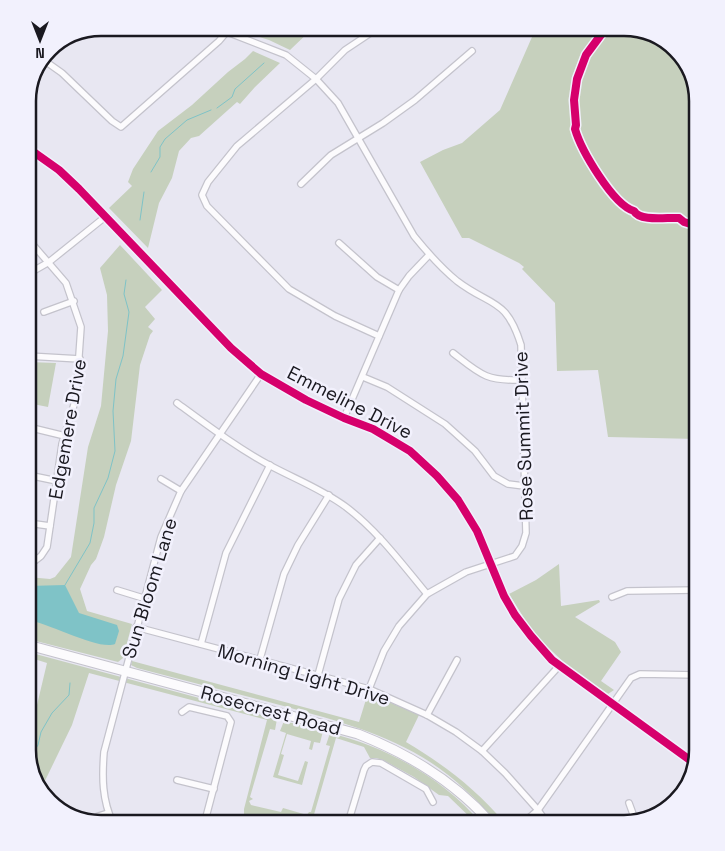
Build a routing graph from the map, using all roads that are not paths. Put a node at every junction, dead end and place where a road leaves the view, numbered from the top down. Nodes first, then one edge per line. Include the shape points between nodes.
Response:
1 (219, 36) edge
2 (242, 36) edge
3 (366, 36) edge
4 (472, 51) dead end
5 (51, 65) edge
6 (316, 79) junction
7 (359, 138) junction
8 (36, 154) edge
9 (301, 184) dead end
10 (105, 217) junction
11 (339, 243) dead end
12 (36, 248) edge
13 (429, 255) junction
14 (49, 262) junction
15 (36, 269) edge
16 (399, 290) junction
17 (74, 301) junction
18 (44, 312) dead end
19 (379, 336) junction
20 (453, 352) dead end
21 (36, 356) edge
22 (80, 359) junction
23 (261, 374) junction
24 (363, 377) junction
25 (522, 380) junction
26 (177, 403) dead end
27 (344, 418) junction
28 (36, 429) edge
29 (218, 435) junction
30 (65, 436) junction
31 (270, 466) junction
32 (36, 477) edge
33 (161, 479) dead end
34 (57, 481) junction
35 (524, 486) junction
36 (181, 491) junction
37 (329, 495) junction
38 (36, 524) edge
39 (50, 526) junction
40 (380, 538) junction
41 (36, 560) edge
42 (492, 564) junction
43 (117, 590) dead end
44 (689, 590) edge
45 (427, 594) junction
46 (612, 597) dead end
47 (143, 598) junction
48 (136, 627) junction
49 (200, 644) junction
50 (36, 647) edge
51 (260, 659) junction
52 (457, 660) dead end
53 (559, 666) junction
54 (124, 671) junction
55 (318, 675) junction
56 (689, 675) edge
57 (369, 689) junction
58 (613, 705) junction
59 (182, 712) dead end
60 (427, 715) junction
61 (482, 751) junction
62 (688, 758) edge
63 (177, 780) dead end
64 (214, 789) junction
65 (433, 802) dead end
66 (629, 803) dead end
67 (538, 810) junction
68 (108, 813) joint
69 (633, 814) edge
70 (102, 815) edge
71 (207, 815) edge
72 (351, 815) edge
73 (482, 815) edge
74 (533, 815) edge
75 (541, 815) edge

1 - 5 street via 121,127
2 - 6 street, Rose Summit Drive via 286,56
3 - 6 street via 345,50
4 - 7 street via 415,100
6 - 7 street, Rose Summit Drive via 338,103
6 - 19 street via 237,146 208,182 202,195 207,206 289,289 335,316
7 - 9 street via 331,155
7 - 13 street, Rose Summit Drive via 414,236
8 - 10 street, Emmeline Drive via 59,170
10 - 14 street
10 - 23 street, Emmeline Drive via 231,348
11 - 16 street via 377,277
12 - 14 street, Edgemere Drive
13 - 16 street
13 - 25 street, Rose Summit Drive via 458,282 500,306 510,318 521,345
14 - 15 street
14 - 17 street, Edgemere Drive via 66,283
16 - 19 street
17 - 18 street
17 - 22 street, Edgemere Drive via 81,327
19 - 24 street
20 - 25 street via 483,376
21 - 22 street
22 - 30 street, Edgemere Drive via 76,401
23 - 27 street, Emmeline Drive
23 - 29 street, Sun Bloom Lane
24 - 27 street
24 - 35 street via 388,387 445,424 475,451 494,476 508,484
25 - 35 street, Rose Summit Drive
26 - 29 street
27 - 42 street, Emmeline Drive via 373,429 410,451 437,476 478,531
28 - 30 street
29 - 31 street
29 - 36 street, Sun Bloom Lane
30 - 34 street, Edgemere Drive
31 - 37 street
31 - 49 street via 226,553
32 - 34 street
33 - 36 street
34 - 39 street, Edgemere Drive
35 - 42 street, Rose Summit Drive via 526,533 522,546 515,556
36 - 47 street, Sun Bloom Lane via 161,537
37 - 40 street via 363,520
37 - 51 street via 284,574
38 - 39 street
39 - 41 street, Edgemere Drive via 46,549
40 - 45 street
40 - 55 street via 356,565 339,599
42 - 45 street, Rose Summit Drive via 466,572
42 - 53 street, Emmeline Drive via 514,614
43 - 47 street
44 - 46 street via 627,591
45 - 57 street, Rose Summit Drive via 399,626 384,651
47 - 48 street, Sun Bloom Lane
48 - 49 street, Morning Light Drive
48 - 54 street, Sun Bloom Lane
49 - 51 street, Morning Light Drive
50 - 54 main road, Rosecrest Road
51 - 55 street, Morning Light Drive
52 - 60 street
53 - 58 street, Emmeline Drive
53 - 61 street
54 - 68 street, Sun Bloom Lane via 104,752 103,791
54 - 73 main road, Rosecrest Road via 330,726 384,744 438,776
55 - 57 street, Morning Light Drive
56 - 58 street via 640,674 631,678
57 - 60 street, Morning Light Drive
58 - 62 street, Emmeline Drive
58 - 67 street
59 - 64 street via 189,707 227,716 231,722
60 - 61 street, Morning Light Drive
61 - 67 street, Morning Light Drive
63 - 64 street
64 - 71 street
65 - 72 street via 426,789 381,763 372,762 364,770
66 - 69 street
67 - 74 street
67 - 75 street, Morning Light Drive
68 - 70 street

